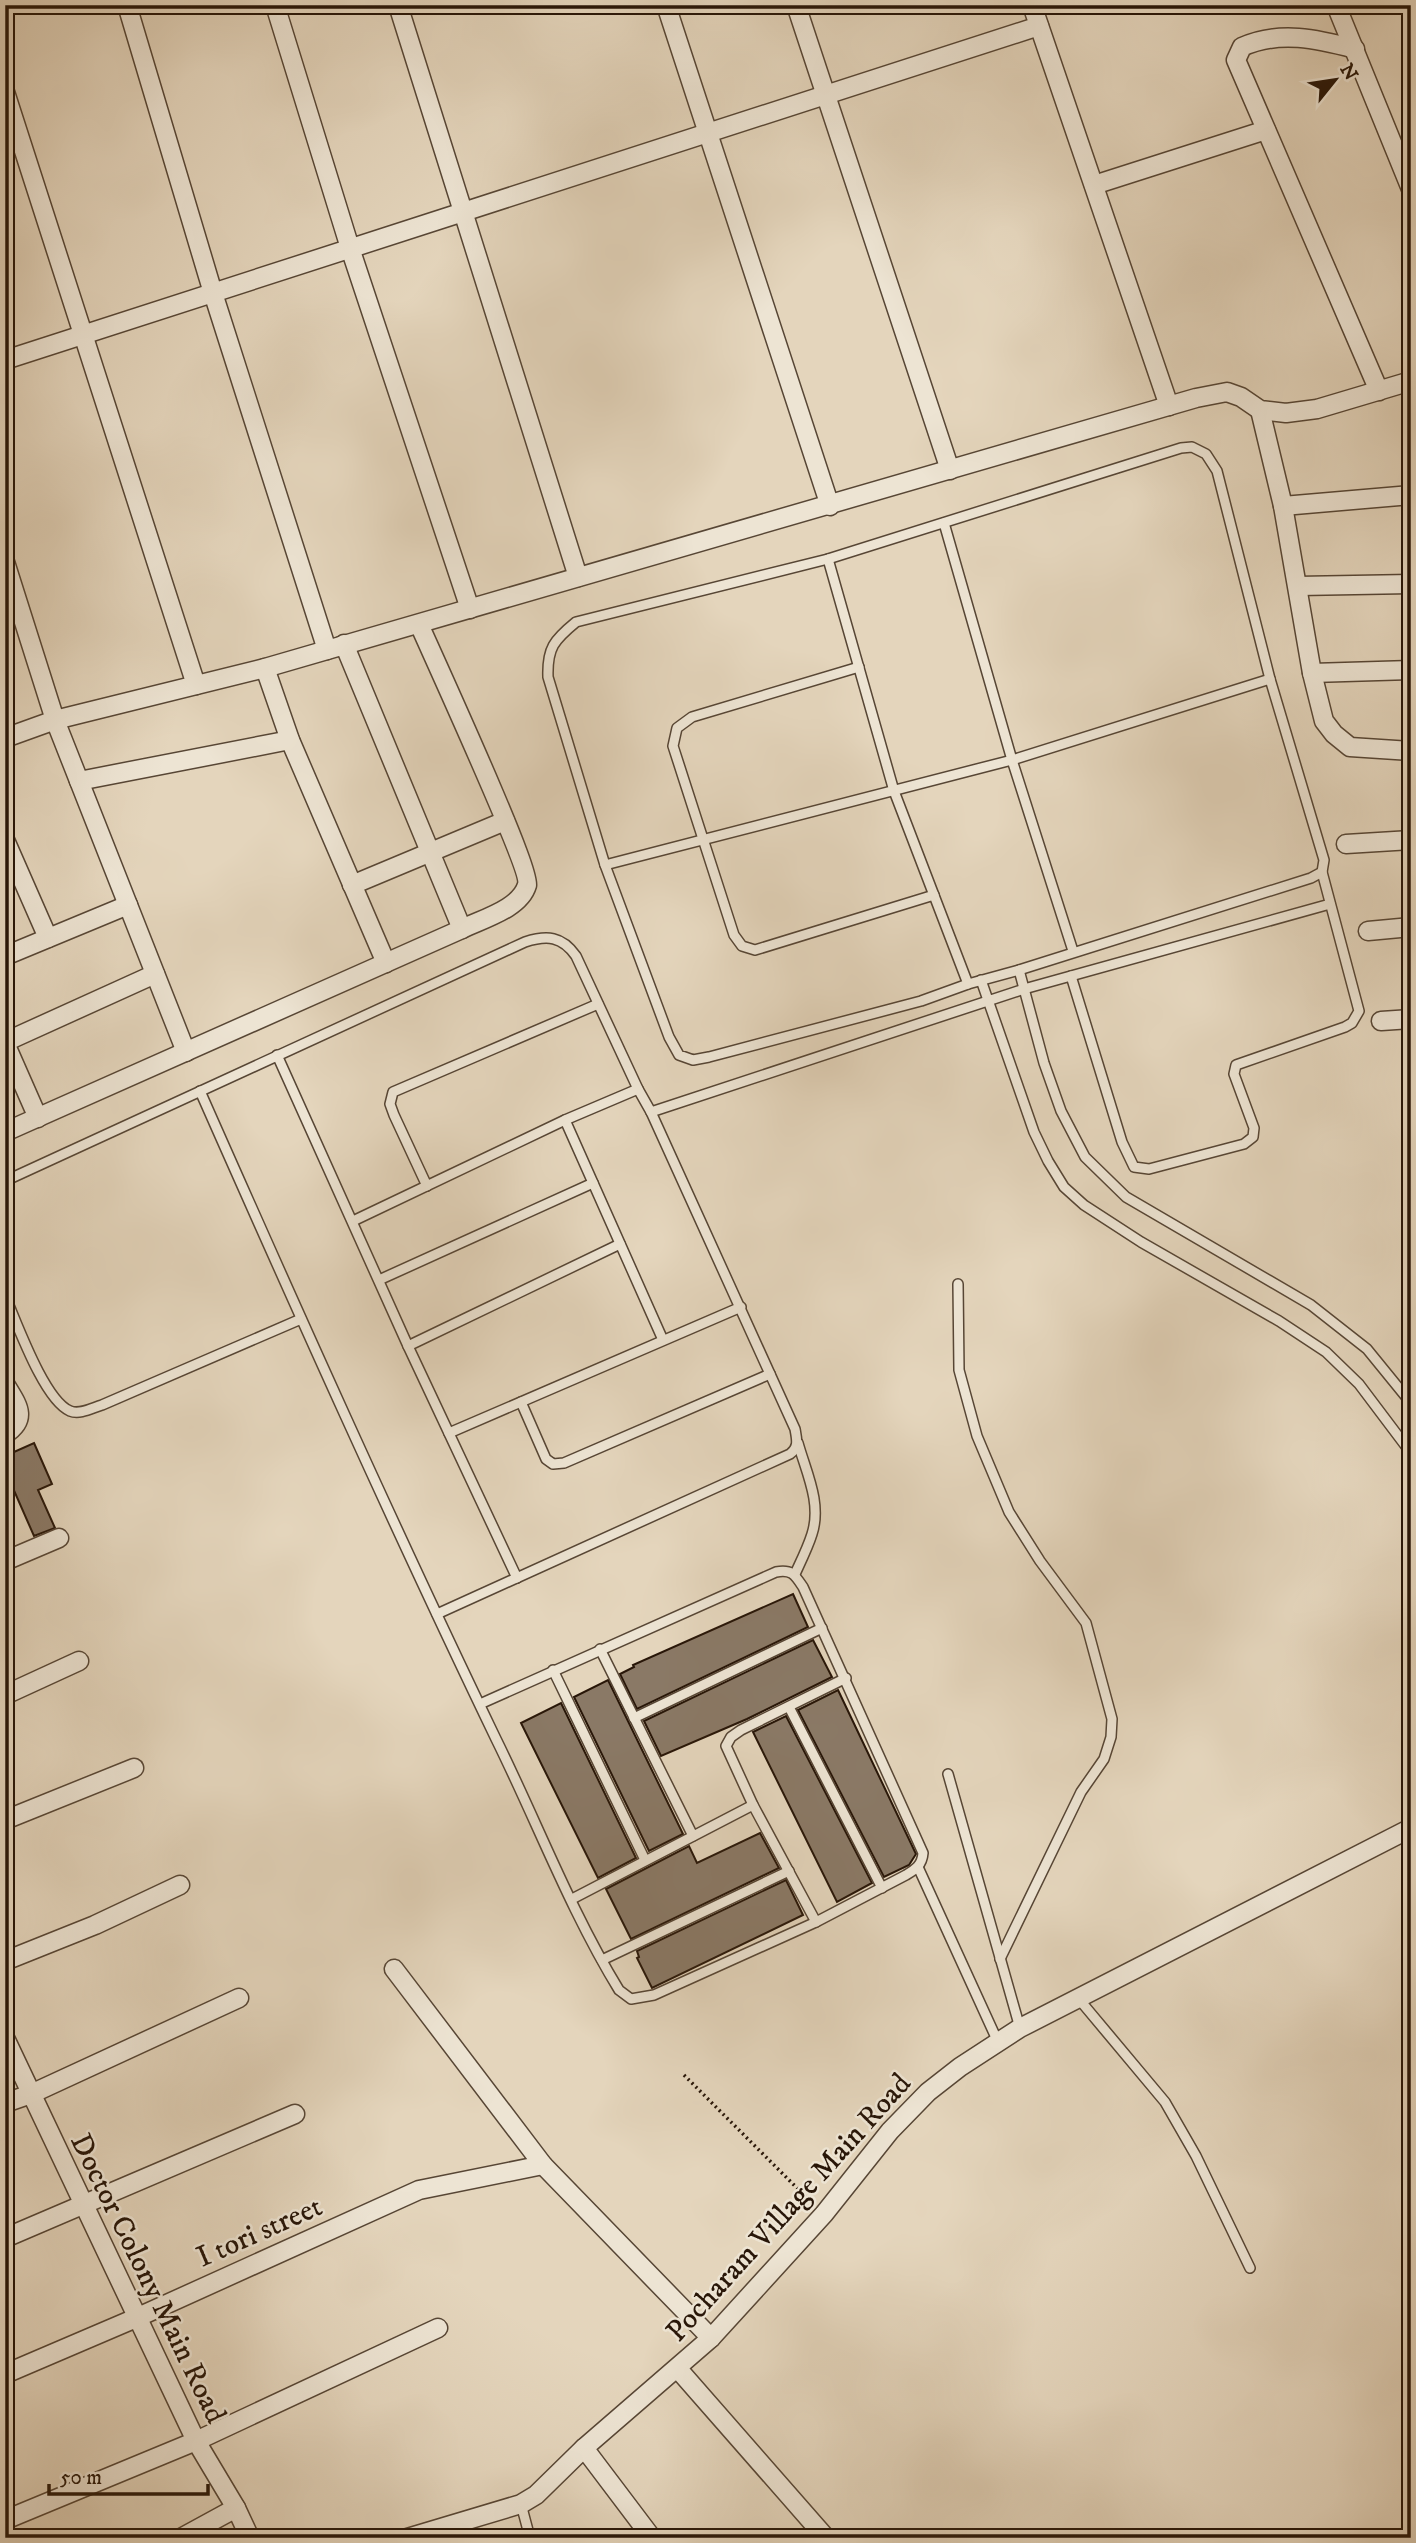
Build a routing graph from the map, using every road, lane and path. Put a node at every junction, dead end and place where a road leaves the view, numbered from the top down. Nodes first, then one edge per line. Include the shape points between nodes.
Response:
1 (127, 5) edge
2 (275, 5) edge
3 (398, 5) edge
4 (666, 5) edge
5 (796, 5) edge
6 (1032, 5) edge
7 (1336, 5) edge
8 (1039, 26) junction
9 (1355, 49) junction
10 (5, 92) edge
11 (826, 95) junction
12 (1266, 130) junction
13 (708, 133) junction
14 (1094, 185) junction
15 (1411, 189) edge
16 (463, 212) junction
17 (350, 248) junction
18 (213, 293) junction
19 (83, 334) junction
20 (5, 359) edge
21 (1411, 381) edge
22 (1378, 391) junction
23 (1169, 406) junction
24 (1260, 410) junction
25 (950, 470) junction
26 (1411, 495) edge
27 (830, 506) junction
28 (1283, 506) junction
29 (944, 523) junction
30 (828, 559) junction
31 (5, 562) edge
32 (579, 578) junction
33 (1411, 584) edge
34 (1298, 586) junction
35 (470, 609) junction
36 (419, 624) junction
37 (336, 647) junction
38 (859, 667) junction
39 (265, 668) junction
40 (1411, 670) edge
41 (1312, 673) junction
42 (1270, 678) junction
43 (196, 685) junction
44 (55, 720) junction
45 (5, 738) edge
46 (290, 740) junction
47 (1411, 751) edge
48 (1012, 760) junction
49 (79, 781) junction
50 (894, 792) junction
51 (505, 821) junction
52 (5, 840) edge
53 (703, 840) junction
54 (1411, 840) edge
55 (1346, 844) dead end
56 (429, 852) junction
57 (605, 866) junction
58 (1322, 872) junction
59 (352, 884) junction
60 (934, 895) junction
61 (1330, 904) junction
62 (128, 905) junction
63 (1411, 927) edge
64 (462, 929) junction
65 (1367, 931) dead end
66 (48, 939) junction
67 (1073, 951) junction
68 (5, 957) edge
69 (386, 963) junction
70 (1019, 970) junction
71 (155, 974) junction
72 (1071, 976) junction
73 (981, 980) junction
74 (968, 984) junction
75 (1024, 989) junction
76 (989, 1001) junction
77 (598, 1004) junction
78 (1411, 1019) edge
79 (1381, 1021) dead end
80 (5, 1042) edge
81 (186, 1052) junction
82 (277, 1055) junction
83 (638, 1089) junction
84 (201, 1091) junction
85 (651, 1112) junction
86 (38, 1118) junction
87 (565, 1120) junction
88 (5, 1132) edge
89 (5, 1181) edge
90 (593, 1183) junction
91 (427, 1186) junction
92 (353, 1221) junction
93 (620, 1244) junction
94 (379, 1280) junction
95 (958, 1284) dead end
96 (5, 1296) edge
97 (741, 1307) junction
98 (301, 1319) junction
99 (663, 1340) junction
100 (408, 1346) junction
101 (770, 1374) junction
102 (5, 1384) edge
103 (521, 1402) junction
104 (1411, 1403) edge
105 (449, 1433) junction
106 (5, 1434) edge
107 (798, 1443) junction
108 (1411, 1453) edge
109 (59, 1538) dead end
110 (5, 1561) edge
111 (795, 1574) junction
112 (517, 1578) junction
113 (437, 1614) junction
114 (822, 1628) junction
115 (600, 1649) junction
116 (79, 1661) dead end
117 (554, 1670) junction
118 (846, 1678) junction
119 (5, 1695) edge
120 (480, 1704) junction
121 (789, 1707) junction
122 (634, 1718) junction
123 (134, 1768) dead end
124 (948, 1774) dead end
125 (753, 1805) junction
126 (5, 1820) edge
127 (1411, 1828) edge
128 (693, 1836) junction
129 (645, 1860) junction
130 (918, 1867) junction
131 (789, 1871) junction
132 (180, 1885) dead end
133 (882, 1888) junction
134 (572, 1899) junction
135 (816, 1922) junction
136 (1000, 1959) junction
137 (5, 1961) edge
138 (602, 1961) junction
139 (394, 1969) dead end
140 (239, 1998) dead end
141 (1078, 1998) junction
142 (1020, 2028) junction
143 (5, 2039) edge
144 (998, 2042) junction
145 (684, 2075) dead end
146 (31, 2094) junction
147 (5, 2103) edge
148 (295, 2114) dead end
149 (542, 2165) junction
150 (83, 2205) junction
151 (824, 2214) junction
152 (5, 2238) edge
153 (1250, 2268) dead end
154 (136, 2318) junction
155 (438, 2328) dead end
156 (711, 2338) junction
157 (678, 2369) junction
158 (5, 2374) edge
159 (196, 2441) junction
160 (584, 2448) junction
161 (521, 2504) junction
162 (236, 2508) junction
163 (5, 2520) edge
164 (181, 2538) edge
165 (250, 2538) edge
166 (407, 2538) edge
167 (530, 2538) edge
168 (652, 2538) edge
169 (826, 2538) edge

1 - 18 street
2 - 17 street
3 - 16 street
4 - 13 street
5 - 11 street
6 - 8 street
7 - 9 street
8 - 11 street
8 - 14 street
9 - 12 street via 1294,37 1266,38 1242,47 1236,60
9 - 15 street
10 - 19 street
11 - 13 street
11 - 25 street
12 - 14 street
12 - 22 street
13 - 16 street
13 - 27 street
14 - 23 street
16 - 17 street
16 - 32 street
17 - 18 street
17 - 35 street
18 - 19 street
18 - 37 street
19 - 20 street
19 - 43 street
21 - 22 street
22 - 24 street via 1286,414
23 - 24 street via 1227,392
23 - 25 street
24 - 28 street
25 - 27 street
26 - 28 street
27 - 32 street
28 - 34 street
29 - 30 lane
29 - 42 lane via 1181,448 1200,450 1217,471
29 - 48 lane
30 - 38 lane
30 - 57 lane via 576,622 558,636 548,655 548,677
31 - 44 street
32 - 35 street
33 - 34 street
34 - 41 street
35 - 36 street
36 - 37 street
36 - 51 street
37 - 39 street
37 - 56 street
38 - 50 lane
38 - 53 lane via 692,717 677,728 673,746
39 - 43 street
39 - 46 street
40 - 41 street
41 - 47 street via 1324,721 1350,747
42 - 48 lane
42 - 58 lane via 1321,848
43 - 44 street
44 - 45 street
44 - 49 street
46 - 49 street
46 - 59 street
48 - 50 lane
48 - 67 lane
49 - 62 street
50 - 53 lane
50 - 60 lane
51 - 56 street
51 - 64 street via 527,885 514,903
52 - 66 street
53 - 57 lane
53 - 60 lane via 734,935 748,949
54 - 55 street
56 - 59 street
56 - 64 street
57 - 74 lane via 669,1037 684,1059 709,1057 921,1001
58 - 61 lane
58 - 67 lane
59 - 69 street
60 - 74 lane
61 - 72 lane
61 - 72 lane via 1359,1012 1345,1027 1236,1065 1234,1074 1254,1128 1253,1137 1244,1144 1149,1170 1134,1167 1122,1142
62 - 66 street
62 - 71 street
63 - 65 street
64 - 69 street
66 - 68 street
67 - 70 lane
69 - 81 street
70 - 73 lane
70 - 75 lane
71 - 80 street
71 - 81 street
72 - 75 lane
73 - 74 lane
73 - 76 lane
75 - 76 lane
75 - 104 lane via 1061,1111 1085,1157 1126,1196 1311,1306 1367,1349
76 - 85 lane
76 - 108 lane via 1034,1132 1064,1187 1141,1242 1326,1352 1359,1384
77 - 82 lane via 570,947 551,937 538,938
77 - 83 lane
77 - 91 lane via 393,1092 390,1104
78 - 79 street
80 - 86 street
81 - 86 street
82 - 84 lane
82 - 92 lane
83 - 85 lane
83 - 87 lane
84 - 89 lane
84 - 98 lane
85 - 97 lane
86 - 88 street
87 - 90 lane
87 - 91 lane
90 - 93 lane
90 - 94 lane
91 - 92 lane
92 - 94 lane
93 - 99 lane
93 - 100 lane
94 - 100 lane
95 - 136 lane via 959,1370 976,1436 1009,1512 1086,1623 1112,1719 1104,1759 1081,1792
96 - 98 lane via 55,1401 79,1412
97 - 99 lane
97 - 101 lane
98 - 113 lane
99 - 103 lane
100 - 105 lane
101 - 103 lane via 564,1463 546,1459
101 - 107 lane
102 - 106 street via 19,1410 15,1427
103 - 105 lane
105 - 112 lane
107 - 111 lane via 815,1514
107 - 112 lane via 790,1454
109 - 110 street
111 - 114 lane
111 - 115 lane via 776,1572
112 - 113 lane
113 - 120 lane
114 - 118 lane
114 - 122 lane
115 - 117 lane
115 - 122 lane
116 - 119 street
117 - 120 lane
117 - 129 lane
118 - 121 lane
118 - 130 lane via 923,1853
120 - 134 lane
121 - 125 lane via 727,1741 727,1752
121 - 133 lane
122 - 128 lane
123 - 126 street
124 - 136 lane
125 - 128 lane
125 - 131 lane
127 - 141 street, Pocharam Village Main Road
128 - 129 lane
129 - 134 lane
130 - 133 lane
130 - 144 lane
131 - 135 lane
131 - 138 lane
132 - 137 street
133 - 135 lane
134 - 138 lane
135 - 138 lane via 642,1998 631,1999 619,1990
136 - 142 lane
139 - 149 street
140 - 146 street
141 - 142 street, Pocharam Village Main Road
141 - 153 lane via 1165,2102
142 - 144 street, Pocharam Village Main Road
143 - 146 street, Doctor Colony Main Road
144 - 151 street, Pocharam Village Main Road via 928,2092 890,2131
145 - 151 path
146 - 147 street
146 - 150 street, Doctor Colony Main Road
148 - 150 street
149 - 154 street, I tori street via 419,2190
149 - 156 street
150 - 152 street
150 - 154 street, Doctor Colony Main Road
151 - 156 street, Pocharam Village Main Road
154 - 158 street, I tori street
154 - 159 street, Doctor Colony Main Road
155 - 159 street
156 - 157 street, Pocharam Village Main Road
157 - 160 street, Pocharam Village Main Road
157 - 169 street
159 - 162 street, Doctor Colony Main Road
159 - 163 street
160 - 161 street, Pocharam Village Main Road via 537,2495
160 - 168 street
161 - 166 street, Pocharam Village Main Road
161 - 167 lane
162 - 164 street
162 - 165 street, Doctor Colony Main Road

